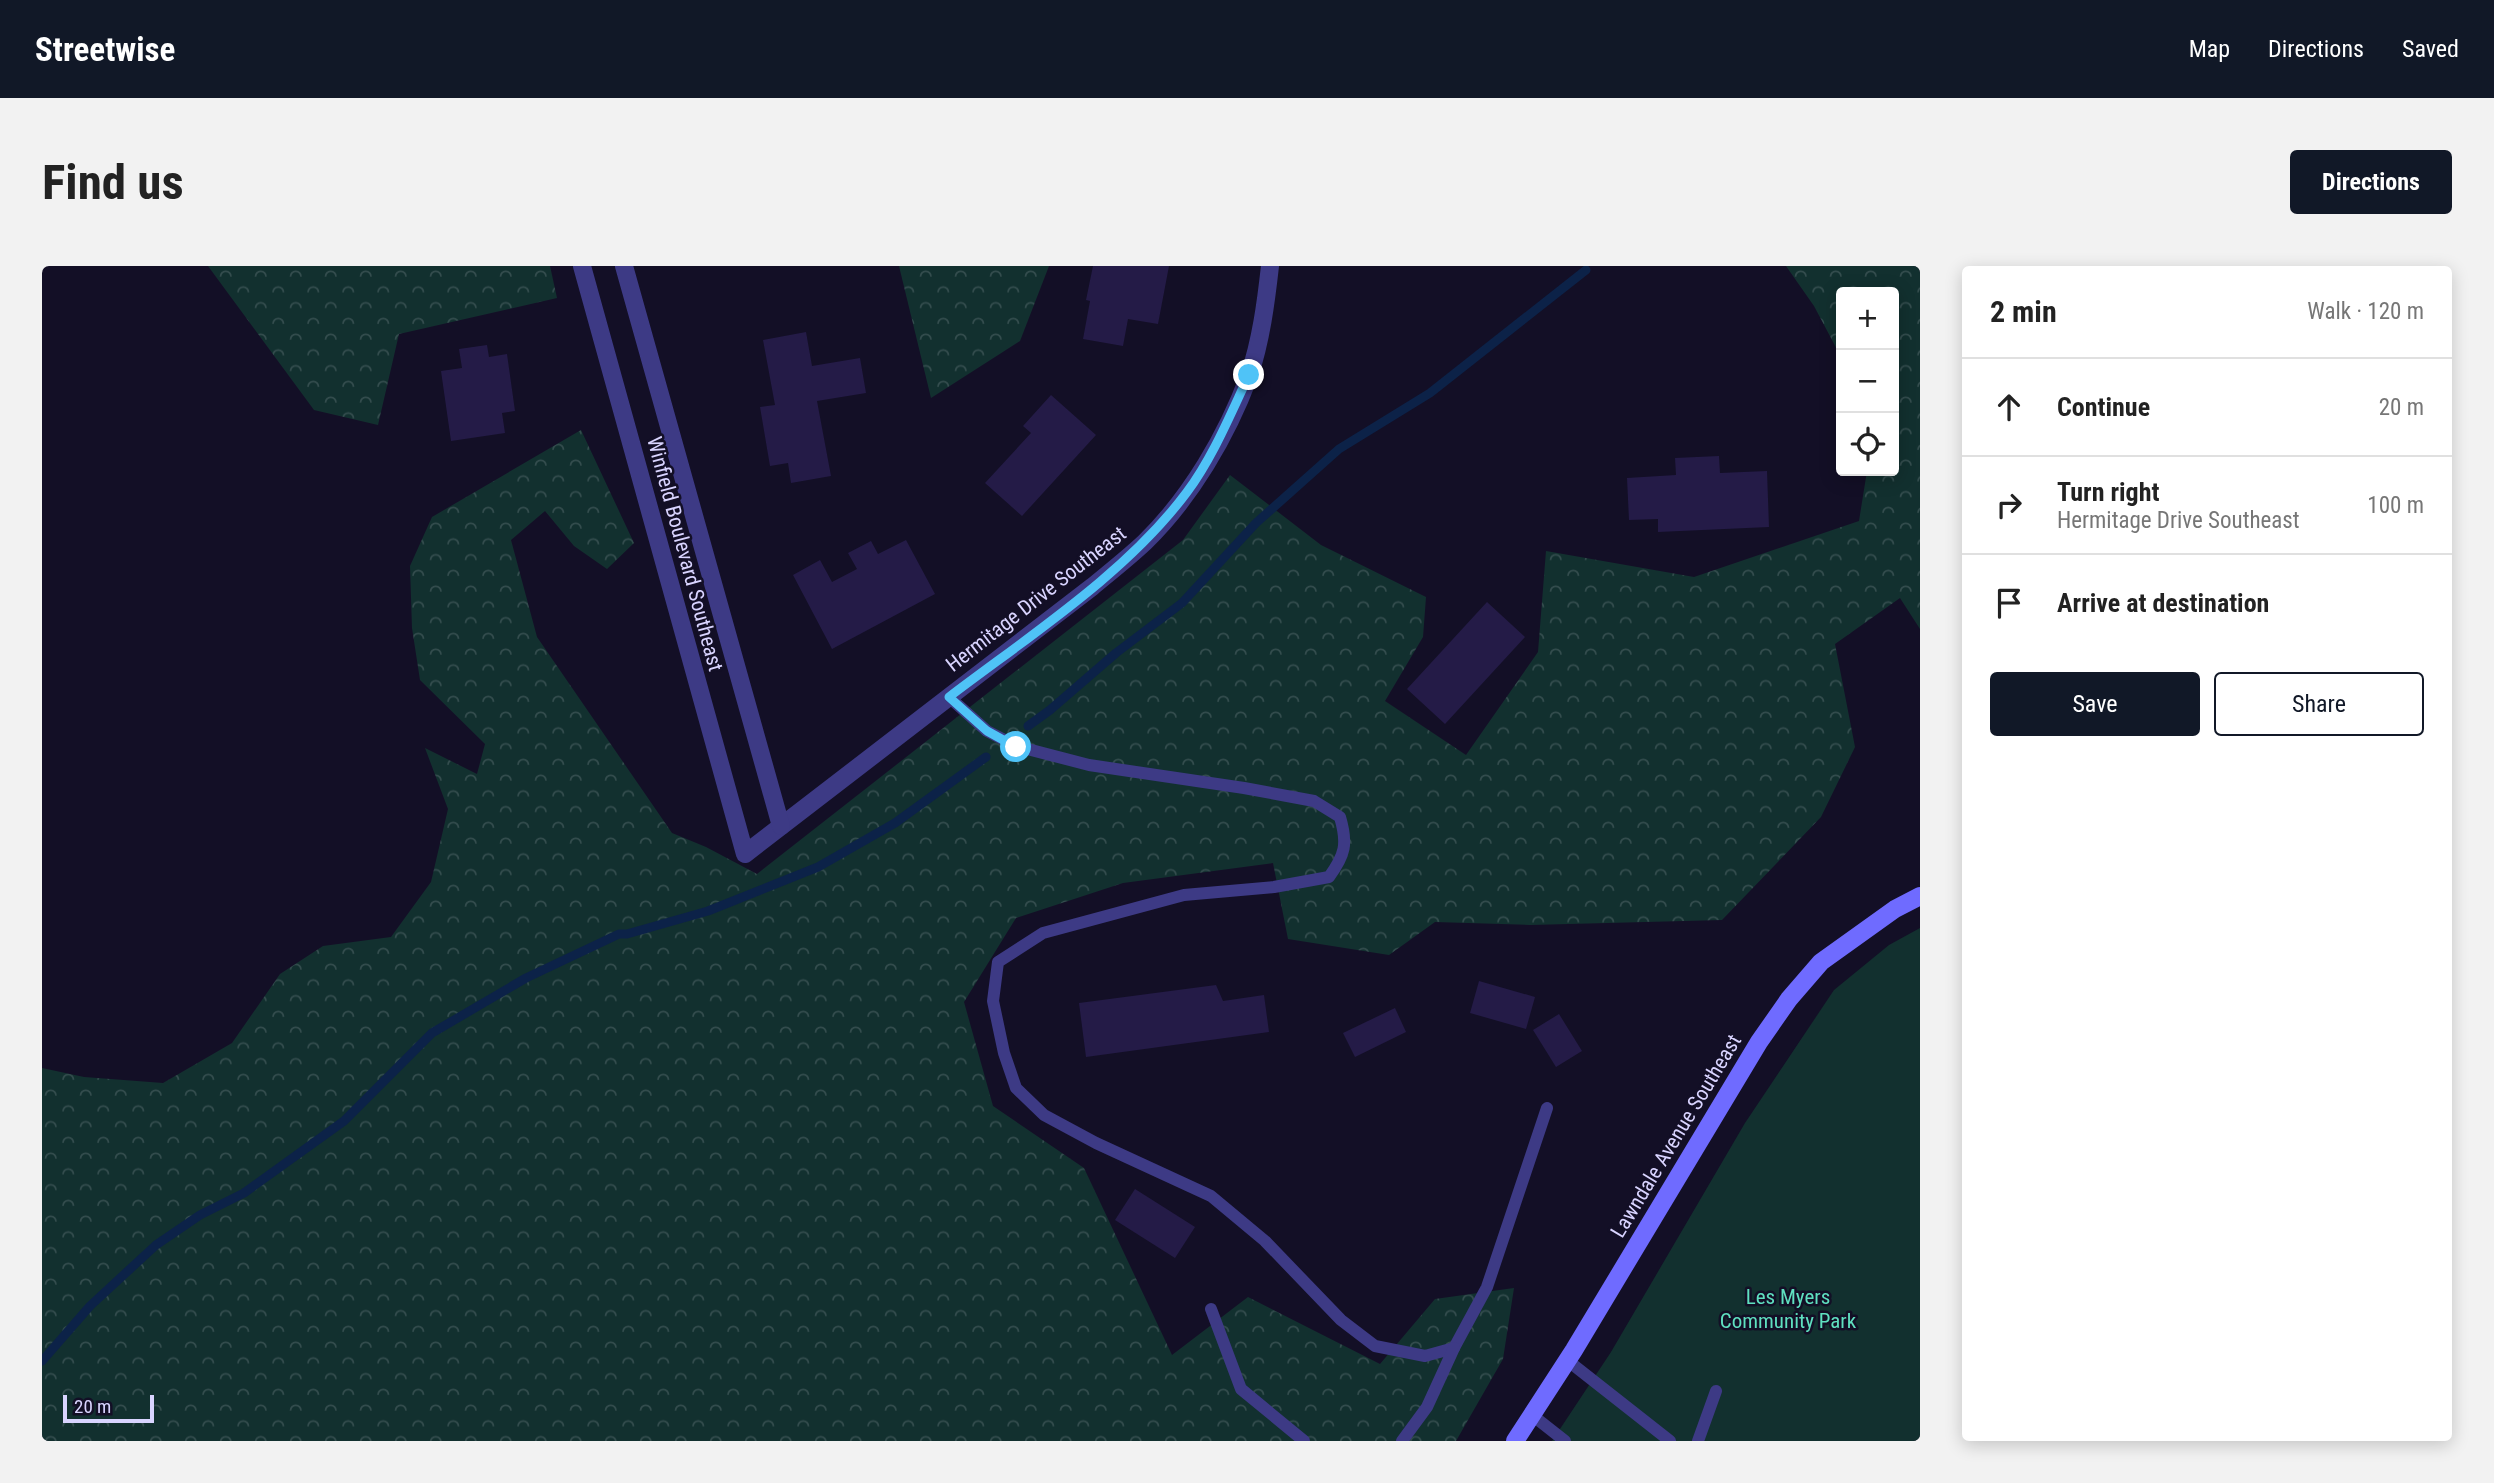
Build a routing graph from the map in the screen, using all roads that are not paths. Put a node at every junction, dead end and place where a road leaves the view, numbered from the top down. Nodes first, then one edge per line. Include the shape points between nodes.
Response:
1 (582, 266) edge
2 (624, 266) edge
3 (1270, 266) edge
4 (949, 697) junction
5 (781, 826) junction
6 (745, 854) joint
7 (1920, 896) edge
8 (1547, 1108) dead end
9 (1212, 1309) dead end
10 (1454, 1348) junction
11 (1567, 1360) junction
12 (1716, 1391) dead end
13 (1532, 1415) junction
14 (1304, 1441) edge
15 (1402, 1441) edge
16 (1515, 1441) edge
17 (1566, 1441) edge
18 (1670, 1441) edge
19 (1699, 1441) edge

1 - 6 street, Winfield Boulevard Southeast
2 - 5 street, Winfield Boulevard Southeast
3 - 4 street, Hermitage Drive Southeast via 1249,375 1216,446 1187,492 1146,541
4 - 5 street, Hermitage Drive Southeast
4 - 10 lane via 987,731 1016,747 1089,765 1314,801 1340,817 1346,836 1342,860 1329,877 1184,895 1043,933 998,962 993,1001 1004,1053 1016,1088 1044,1115 1211,1196 1265,1241 1341,1320 1375,1346 1425,1356
5 - 6 street, Hermitage Drive Southeast
7 - 11 street, Lawndale Avenue Southeast via 1821,962 1789,999
8 - 10 lane via 1487,1287
9 - 14 lane via 1241,1389
10 - 15 lane via 1427,1407
11 - 13 street, Lawndale Avenue Southeast
11 - 18 lane
12 - 19 lane
13 - 16 street, Lawndale Avenue Southeast
13 - 17 lane

